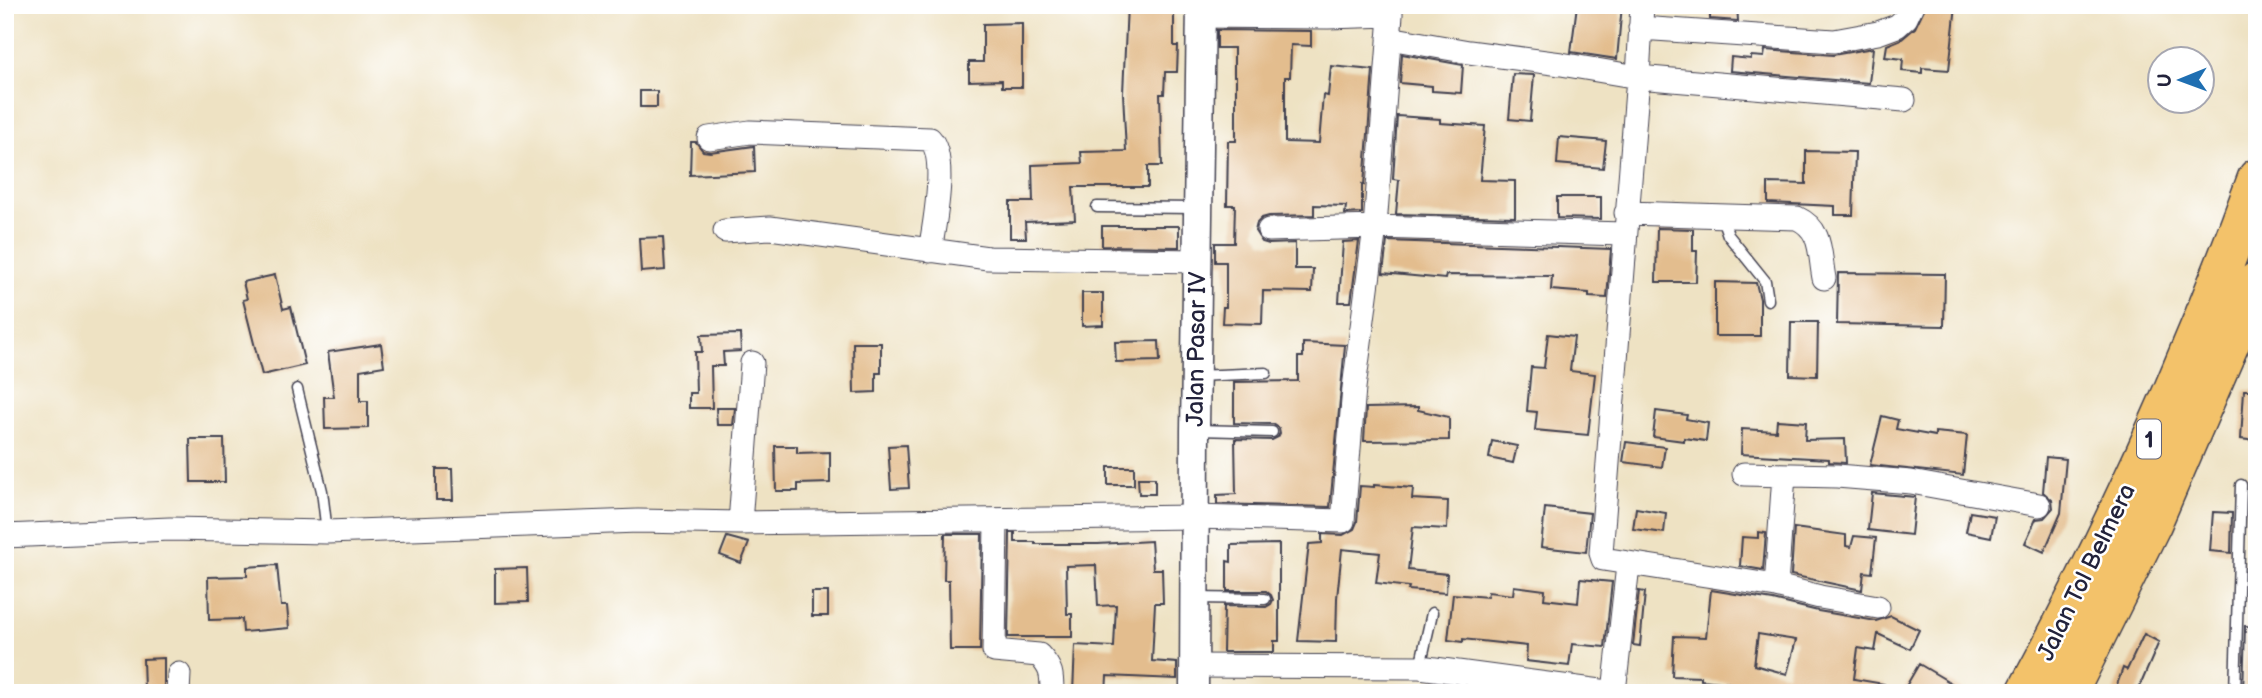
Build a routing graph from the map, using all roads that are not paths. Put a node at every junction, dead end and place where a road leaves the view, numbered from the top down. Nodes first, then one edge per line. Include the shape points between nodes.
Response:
1 (1912, 5) edge
2 (1200, 11) edge
3 (1328, 11) edge
4 (1641, 16) edge
5 (1390, 19) edge
6 (1638, 76) junction
7 (1904, 100) dead end
8 (709, 138) dead end
9 (2257, 178) edge
10 (1097, 207) dead end
11 (1198, 208) junction
12 (1721, 215) junction
13 (1625, 224) junction
14 (1374, 228) junction
15 (1269, 230) dead end
16 (725, 232) dead end
17 (930, 251) junction
18 (1198, 261) junction
19 (1824, 278) dead end
20 (2257, 281) edge
21 (1768, 300) dead end
22 (752, 363) dead end
23 (1266, 373) dead end
24 (1196, 376) junction
25 (296, 389) dead end
26 (1195, 430) junction
27 (1272, 432) dead end
28 (1744, 474) dead end
29 (1784, 475) junction
30 (2241, 485) dead end
31 (2039, 505) dead end
32 (1194, 517) junction
33 (996, 521) junction
34 (740, 523) junction
35 (327, 532) junction
36 (5, 536) edge
37 (1628, 565) junction
38 (1776, 586) junction
39 (1194, 598) junction
40 (1265, 599) dead end
41 (1878, 607) dead end
42 (1432, 612) dead end
43 (1420, 667) junction
44 (1194, 679) edge
45 (1052, 693) edge
46 (1615, 693) edge
47 (2026, 693) edge
48 (2068, 693) edge
49 (2235, 693) edge

1 - 4 street via 1896,26 1834,41
2 - 3 street
2 - 11 street, Jalan Pasar IV
3 - 5 street
4 - 6 street
5 - 6 street via 1469,52
5 - 14 street
6 - 7 street
6 - 13 street
8 - 17 street via 750,132 930,139 938,153 938,176
9 - 47 highway, Jalan Tol Belmera / 1 via 2180,371 2110,526
10 - 11 lane
11 - 18 street, Jalan Pasar IV
12 - 13 street
12 - 19 street via 1797,218 1810,224
12 - 21 lane via 1728,235 1765,281
13 - 14 street
13 - 37 street via 1601,553 1603,559
14 - 15 street
14 - 32 street via 1343,521
16 - 17 street via 770,228
17 - 18 street via 988,258
18 - 24 street, Jalan Pasar IV
20 - 48 highway, Jalan Tol Belmera / 1 via 2152,524
22 - 34 street
23 - 24 lane
24 - 26 street, Jalan Pasar IV
25 - 35 lane via 323,491
26 - 27 lane
26 - 32 street, Jalan Pasar IV
28 - 29 street
29 - 31 street via 1911,482
29 - 38 street
30 - 49 lane
32 - 33 street
32 - 39 street, Jalan Pasar IV
33 - 34 street
33 - 45 street via 994,651 1039,655 1052,675
34 - 35 street via 638,521
35 - 36 street via 170,529
37 - 38 street
37 - 46 street
38 - 41 street
39 - 40 lane
39 - 44 street, Jalan Pasar IV
42 - 43 lane
43 - 44 street
43 - 46 street

